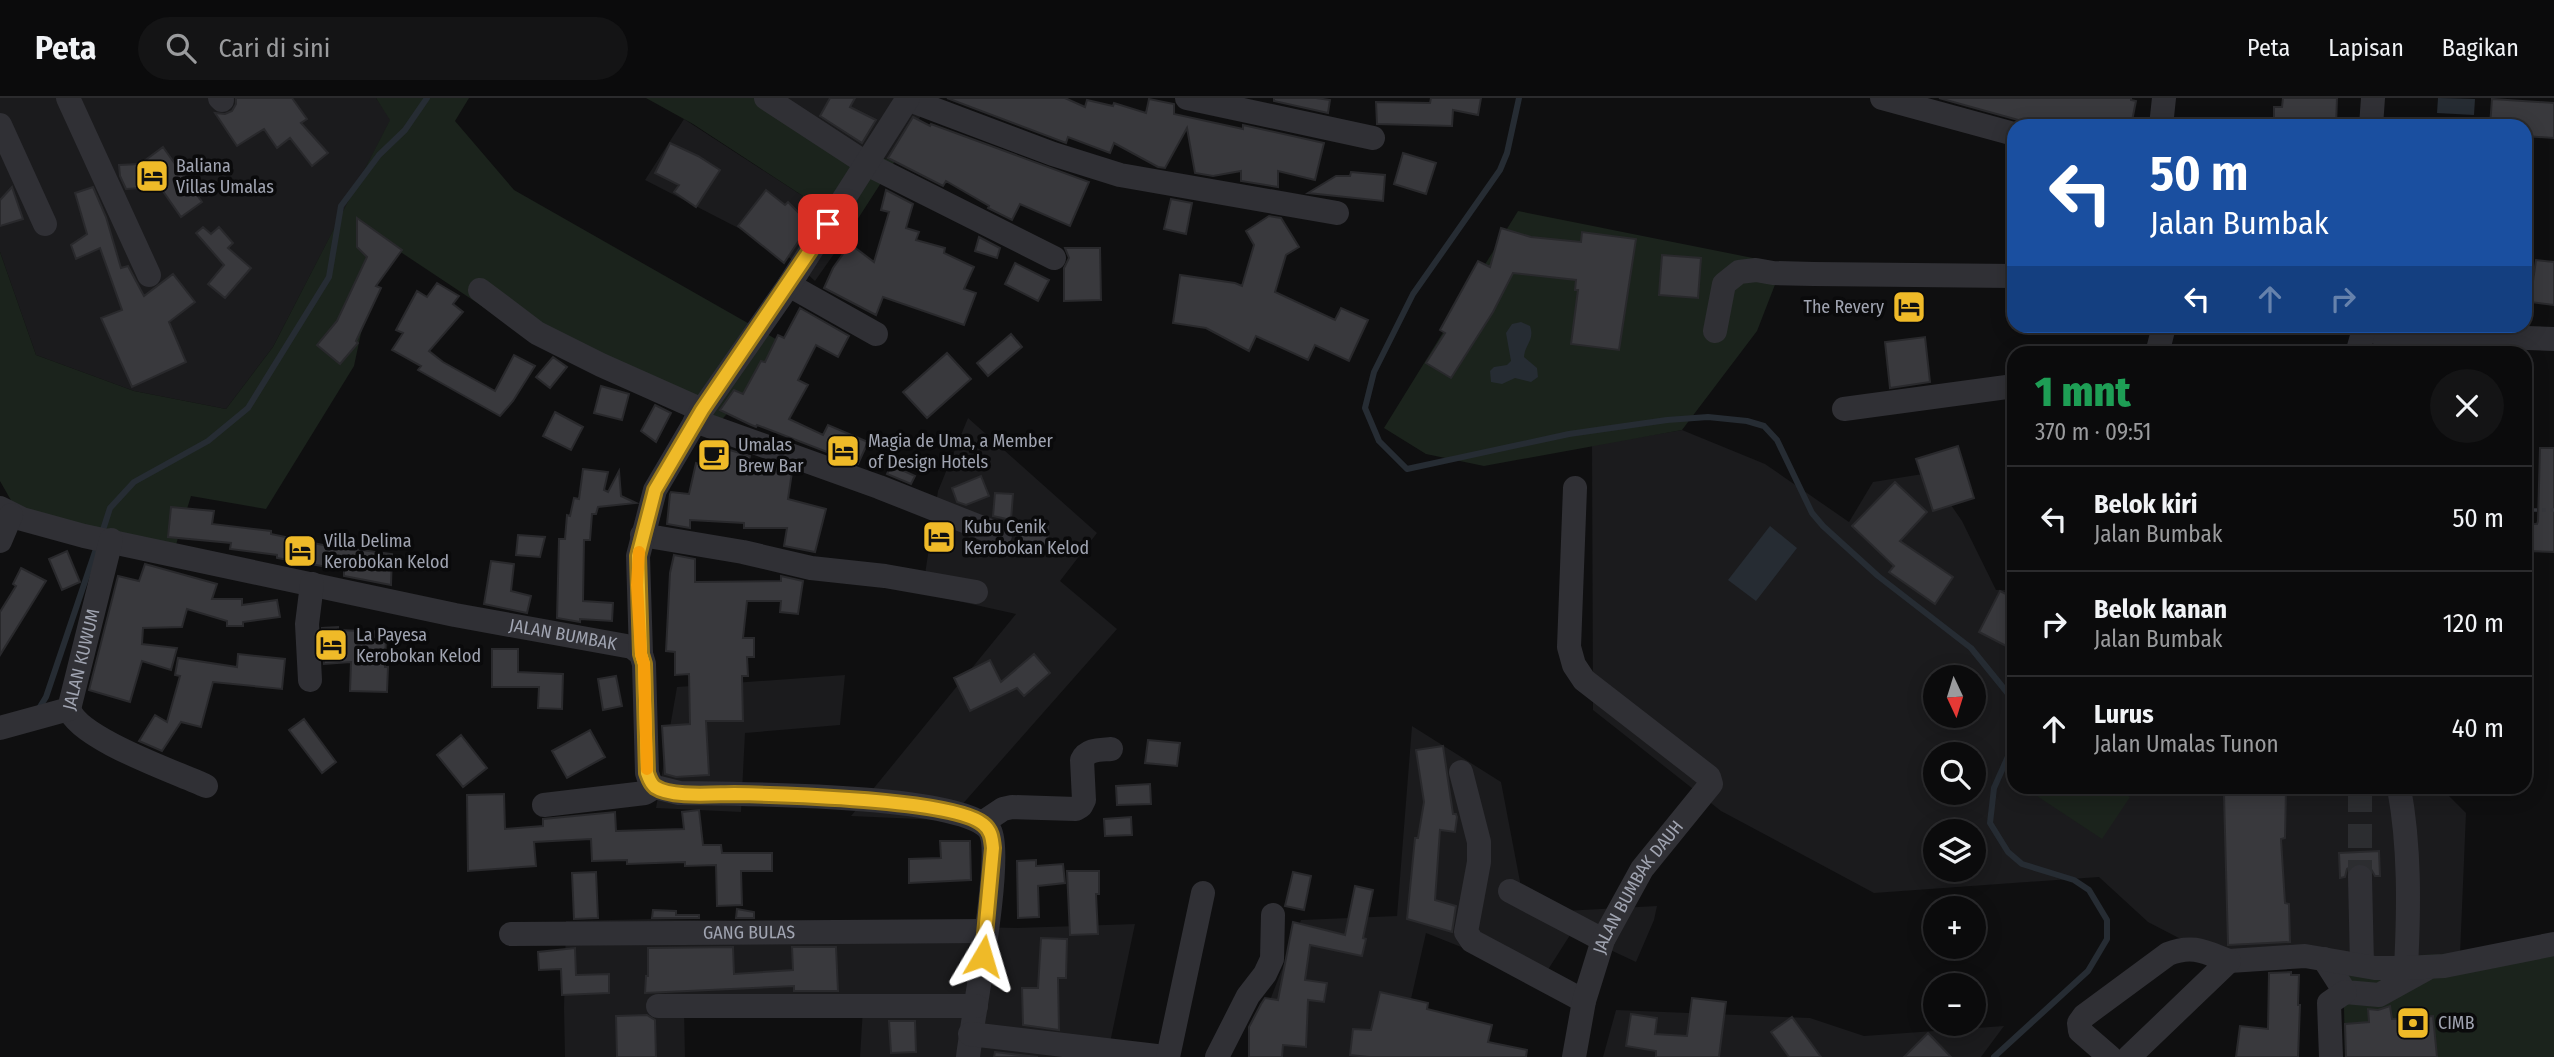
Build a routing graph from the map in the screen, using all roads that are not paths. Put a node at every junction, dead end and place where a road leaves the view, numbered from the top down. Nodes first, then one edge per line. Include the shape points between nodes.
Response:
1 (68, 98) edge
2 (766, 98) edge
3 (1188, 98) edge
4 (1882, 98) edge
5 (2164, 98) edge
6 (2373, 98) edge
7 (907, 99) edge
8 (2162, 119) edge
9 (2372, 119) edge
10 (0, 125) edge
11 (2007, 132) edge
12 (1373, 138) dead end
13 (867, 164) junction
14 (1337, 213) dead end
15 (45, 224) dead end
16 (1054, 258) dead end
17 (149, 275) dead end
18 (2007, 276) edge
19 (789, 285) junction
20 (480, 290) dead end
21 (1715, 331) dead end
22 (2508, 333) edge
23 (876, 334) dead end
24 (2554, 339) edge
25 (2007, 387) edge
26 (1844, 409) dead end
27 (699, 416) junction
28 (1575, 488) dead end
29 (5, 511) edge
30 (642, 535) junction
31 (1000, 535) dead end
32 (111, 540) junction
33 (0, 541) edge
34 (312, 584) junction
35 (976, 592) dead end
36 (641, 654) junction
37 (310, 680) dead end
38 (69, 709) junction
39 (0, 728) edge
40 (1111, 749) dead end
41 (1461, 772) dead end
42 (206, 786) dead end
43 (655, 787) junction
44 (2400, 794) edge
45 (544, 805) dead end
46 (982, 822) junction
47 (2360, 877) tunnel mouth
48 (1510, 891) dead end
49 (1203, 893) dead end
50 (1273, 915) dead end
51 (986, 931) junction
52 (512, 934) dead end
53 (1603, 940) junction
54 (2554, 944) edge
55 (2324, 959) junction
56 (2229, 961) junction
57 (2362, 965) junction
58 (2418, 968) junction
59 (2345, 992) junction
60 (1584, 1001) junction
61 (658, 1006) dead end
62 (976, 1006) junction
63 (969, 1046) edge
64 (1166, 1057) edge
65 (1217, 1057) edge
66 (1574, 1057) edge
67 (2110, 1057) edge
68 (2129, 1057) edge
69 (2331, 1057) edge

1 - 17 street
2 - 13 street
3 - 12 street
4 - 11 street
5 - 8 street
6 - 9 street
7 - 13 street
7 - 14 street via 1121,175
10 - 15 street
13 - 16 street
13 - 19 street
18 - 21 street via 1739,272 1724,284
19 - 23 street
19 - 27 street
20 - 27 street via 537,332
22 - 24 street
25 - 26 street
27 - 30 street via 655,490
27 - 31 street
28 - 53 street, JALAN BUMBAK DAUH via 1569,647 1574,665 1584,680 1709,777 1711,784 1642,869
29 - 32 street, JALAN BUMBAK via 83,536
29 - 33 street
30 - 35 street via 811,568
30 - 36 street via 637,585
32 - 34 street, JALAN BUMBAK
32 - 38 street, JALAN KUWUM
34 - 36 street, JALAN BUMBAK via 632,647
34 - 37 street via 307,624
36 - 43 street, JALAN BUMBAK via 647,773
38 - 39 street, JALAN KUWUM
38 - 42 street via 92,733
40 - 46 street via 1091,751 1082,760 1084,800 1076,809 1012,807
41 - 60 street via 1479,842 1468,937
43 - 45 street via 645,793
43 - 46 street via 678,793 906,804 960,813
44 - 58 street via 2406,822 2408,918
46 - 51 street via 993,848
47 - 57 street
48 - 53 street
49 - 64 street
50 - 65 street via 1272,959
51 - 52 street, GANG BULAS
51 - 62 street
53 - 60 street, JALAN BUMBAK DAUH
54 - 58 street
55 - 56 street
55 - 57 street
55 - 59 street
56 - 67 street via 2183,948 2168,954 2084,1016 2080,1031
56 - 68 street
57 - 58 street
58 - 59 street via 2379,995
59 - 69 street via 2329,1003
60 - 66 street, JALAN BUMBAK DAUH
61 - 62 street
62 - 63 street
63 - 64 street

